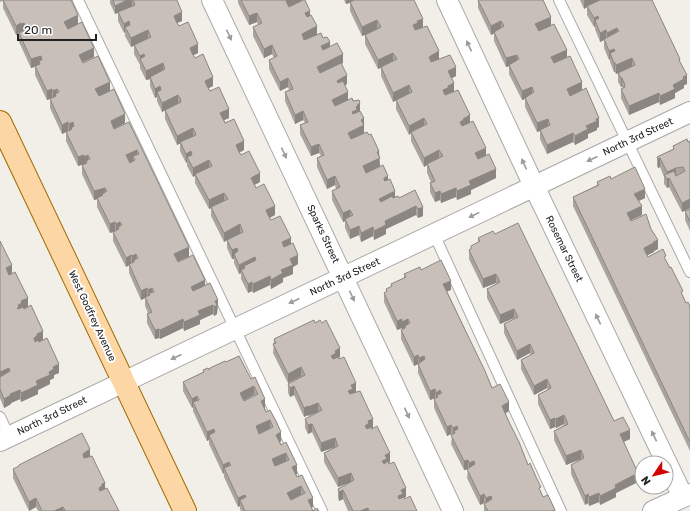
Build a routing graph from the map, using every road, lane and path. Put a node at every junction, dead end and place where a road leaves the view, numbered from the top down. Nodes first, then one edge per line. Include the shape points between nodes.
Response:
1 (78, 0) edge
2 (212, 0) edge
3 (447, 0) edge
4 (559, 0) edge
5 (690, 112) edge
6 (0, 122) edge
7 (628, 142) junction
8 (534, 186) junction
9 (434, 234) junction
10 (690, 272) edge
11 (343, 277) junction
12 (235, 329) junction
13 (123, 382) junction
14 (0, 417) edge
15 (5, 438) edge
16 (687, 495) edge
17 (185, 511) edge
18 (322, 511) edge
19 (452, 511) edge
20 (561, 511) edge
21 (653, 511) edge

1 - 12 lane
2 -> 11 street, Sparks Street
8 -> 3 street, Rosemar Street
4 - 7 lane
5 - 7 street, North 3rd Street
6 - 13 main road, West Godfrey Avenue
7 -> 8 street, North 3rd Street
7 - 10 lane
8 -> 9 street, North 3rd Street
16 -> 8 street, Rosemar Street
9 - 11 street, North 3rd Street
9 - 20 lane
11 -> 12 street, North 3rd Street
11 -> 19 street, Sparks Street
12 -> 13 street, North 3rd Street
12 - 18 lane
13 - 15 street, North 3rd Street
13 - 17 main road, West Godfrey Avenue
14 - 15 lane
16 - 21 street

